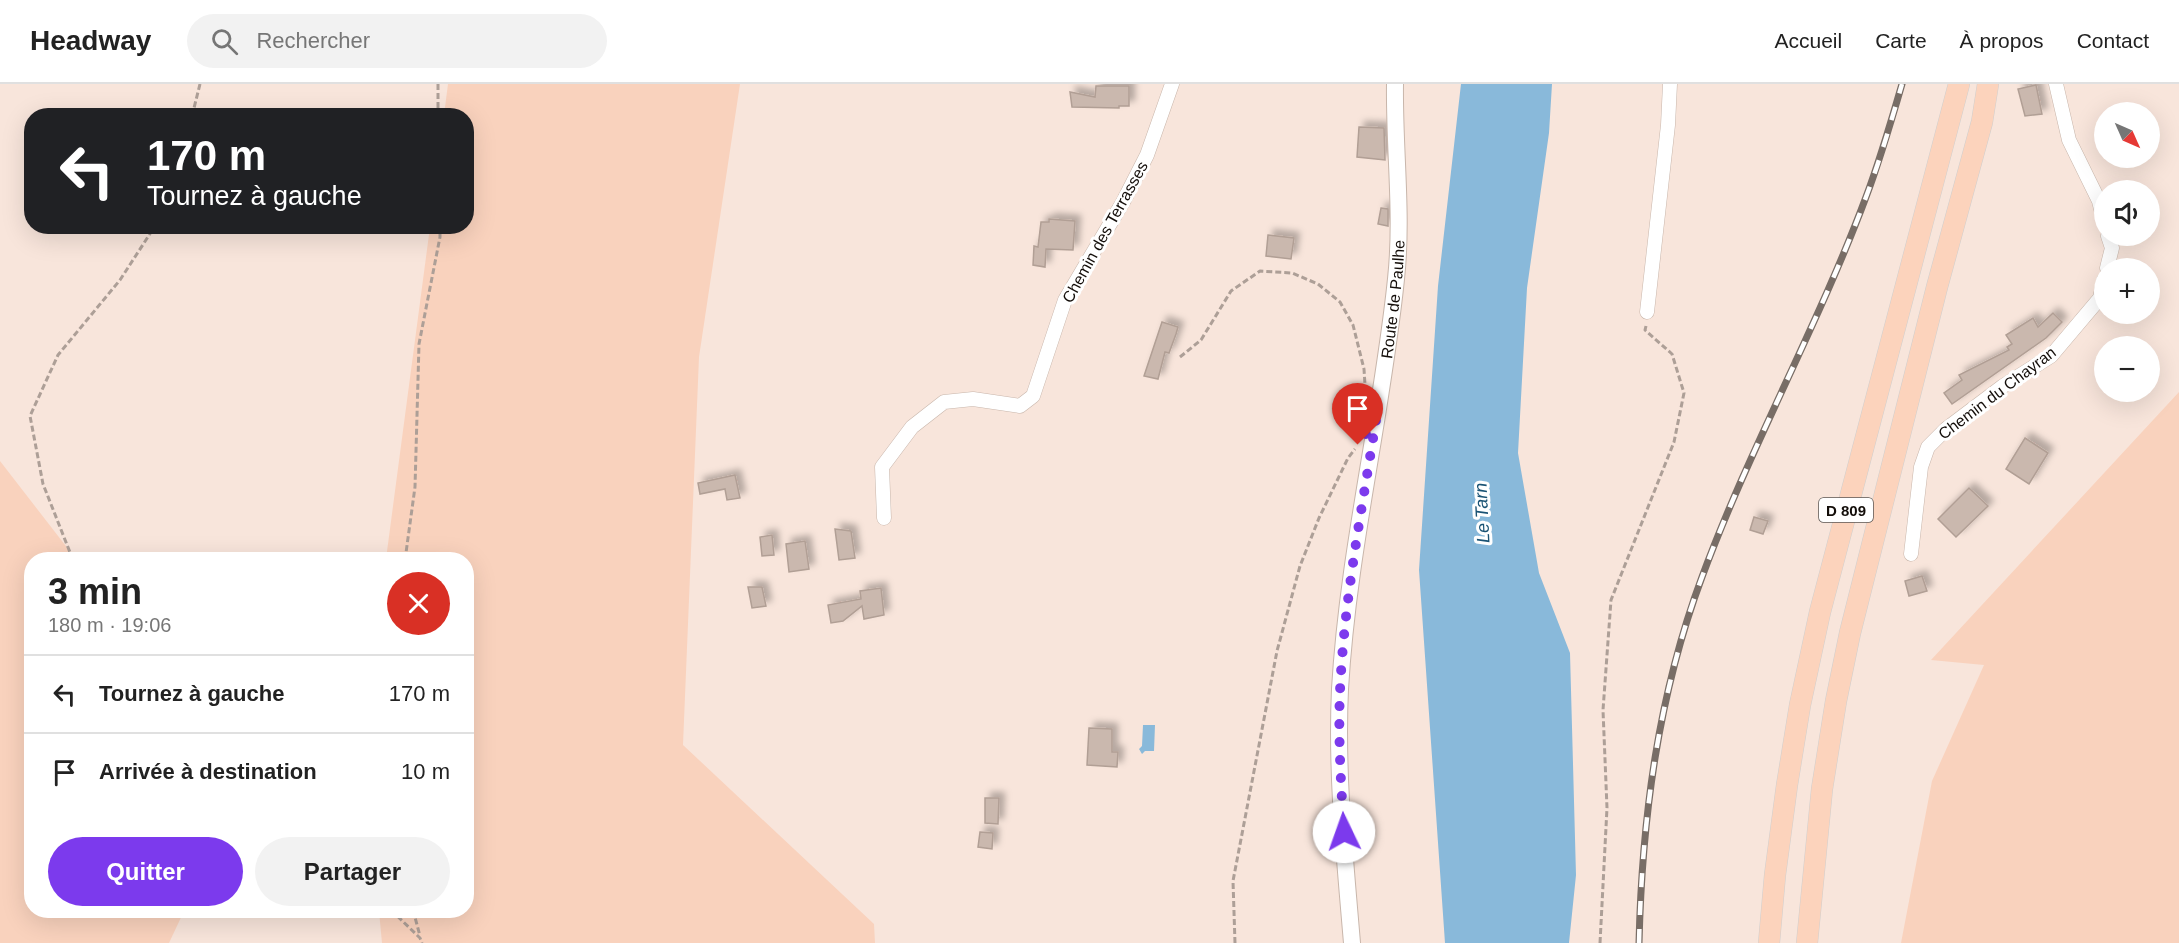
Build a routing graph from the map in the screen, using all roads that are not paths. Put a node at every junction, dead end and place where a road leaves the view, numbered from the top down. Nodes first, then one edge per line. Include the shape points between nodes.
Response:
1 (1173, 84) edge
2 (1395, 84) edge
3 (1670, 84) edge
4 (1959, 84) edge
5 (1989, 84) edge
6 (2056, 84) edge
7 (2094, 191) edge
8 (2094, 305) edge
9 (1647, 312) road end
10 (884, 518) dead end
11 (1911, 554) dead end
12 (1352, 943) edge
13 (1769, 943) edge
14 (1807, 943) edge

1 - 10 street, Chemin des Terrasses via 1147,155 1065,300 1033,396 1020,406 973,399 944,402 920,420 882,468
2 - 12 street, Route de Paulhe via 1399,193 1396,278 1346,619 1340,690 1340,754
3 - 9 street
4 - 13 main road, D 809 via 1820,612 1787,785
5 - 14 main road, D 809 via 1850,633 1822,789
6 - 7 street via 2069,140
8 - 11 street, Chemin du Chayran via 2051,357 1994,393 1928,447 1921,468

